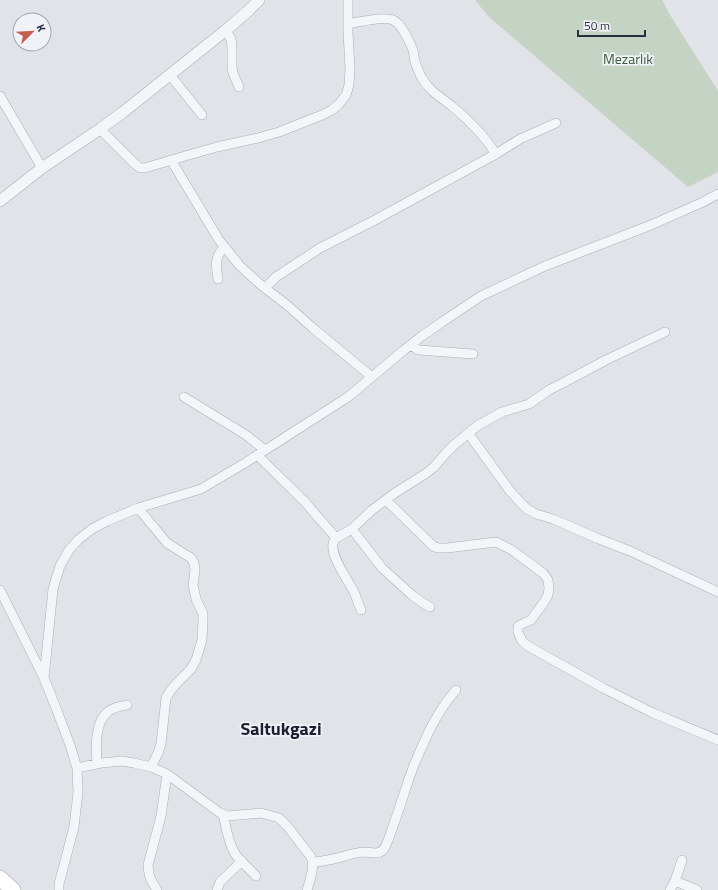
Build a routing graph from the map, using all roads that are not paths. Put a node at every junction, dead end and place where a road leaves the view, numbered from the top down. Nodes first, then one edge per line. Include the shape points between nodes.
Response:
1 (259, 0) edge
2 (348, 0) edge
3 (348, 24) junction
4 (226, 30) junction
5 (170, 75) junction
6 (239, 87) dead end
7 (0, 96) edge
8 (202, 115) dead end
9 (556, 123) dead end
10 (100, 129) junction
11 (496, 154) junction
12 (171, 160) junction
13 (42, 168) junction
14 (718, 194) edge
15 (0, 201) edge
16 (224, 247) junction
17 (218, 279) dead end
18 (264, 288) junction
19 (665, 332) dead end
20 (410, 345) junction
21 (473, 354) dead end
22 (372, 377) junction
23 (184, 397) dead end
24 (468, 433) junction
25 (265, 450) junction
26 (257, 455) junction
27 (386, 500) junction
28 (138, 508) junction
29 (352, 529) junction
30 (336, 538) junction
31 (0, 590) edge
32 (718, 592) edge
33 (430, 607) dead end
34 (361, 610) dead end
35 (44, 678) junction
36 (456, 690) dead end
37 (127, 706) dead end
38 (718, 740) edge
39 (97, 764) junction
40 (151, 766) junction
41 (77, 768) junction
42 (167, 774) junction
43 (223, 814) junction
44 (682, 860) dead end
45 (242, 861) junction
46 (313, 862) junction
47 (256, 876) dead end
48 (0, 878) edge
49 (675, 881) junction
50 (57, 888) edge
51 (13, 890) edge
52 (157, 890) edge
53 (217, 890) edge
54 (307, 890) edge
55 (670, 890) edge
56 (697, 890) edge

1 - 4 street
2 - 3 street
3 - 11 street via 386,18 400,24 426,84 471,123 488,140
3 - 12 street via 349,85 340,104 332,110 279,132
4 - 5 street
4 - 6 street via 231,38 232,73
5 - 8 street
5 - 10 street
7 - 13 street
9 - 11 street via 520,139
10 - 12 street via 140,168
10 - 13 street
11 - 18 street via 320,248
12 - 16 street
13 - 15 street
14 - 20 street via 651,225 545,266 481,296
16 - 17 street via 217,258
16 - 18 street
18 - 22 street
19 - 24 street via 567,380 529,404 495,416
20 - 21 street via 419,350
20 - 22 street
22 - 25 street via 348,397
23 - 25 street via 246,434
24 - 27 street via 430,471
24 - 32 street via 510,491 527,509 630,551
25 - 26 street
26 - 28 street via 201,489
26 - 30 street via 304,501
27 - 29 street
27 - 38 street via 433,546 447,548 496,542 543,573 548,580 548,595 531,620 518,627 522,641 528,646 653,713
28 - 35 street via 92,529 69,550 60,566 53,589
28 - 40 street via 167,543 190,558 194,564 193,585 203,614 202,640 196,660 166,698 161,744
29 - 30 street
29 - 33 street via 382,568 412,595
30 - 34 street via 332,544 335,556
31 - 35 street
35 - 41 street
36 - 46 street via 446,701 425,741 382,851 363,852
37 - 39 street via 119,706 104,715 96,744
39 - 40 street via 122,762
39 - 41 street
40 - 42 street
41 - 50 street via 78,792 74,827
42 - 43 street
42 - 52 street via 161,816 148,865 151,880
43 - 45 street via 234,852
43 - 46 street via 227,816 261,813 279,818
44 - 49 street
45 - 47 street
45 - 53 street via 220,882
46 - 54 street
48 - 51 main road
49 - 55 street
49 - 56 street

